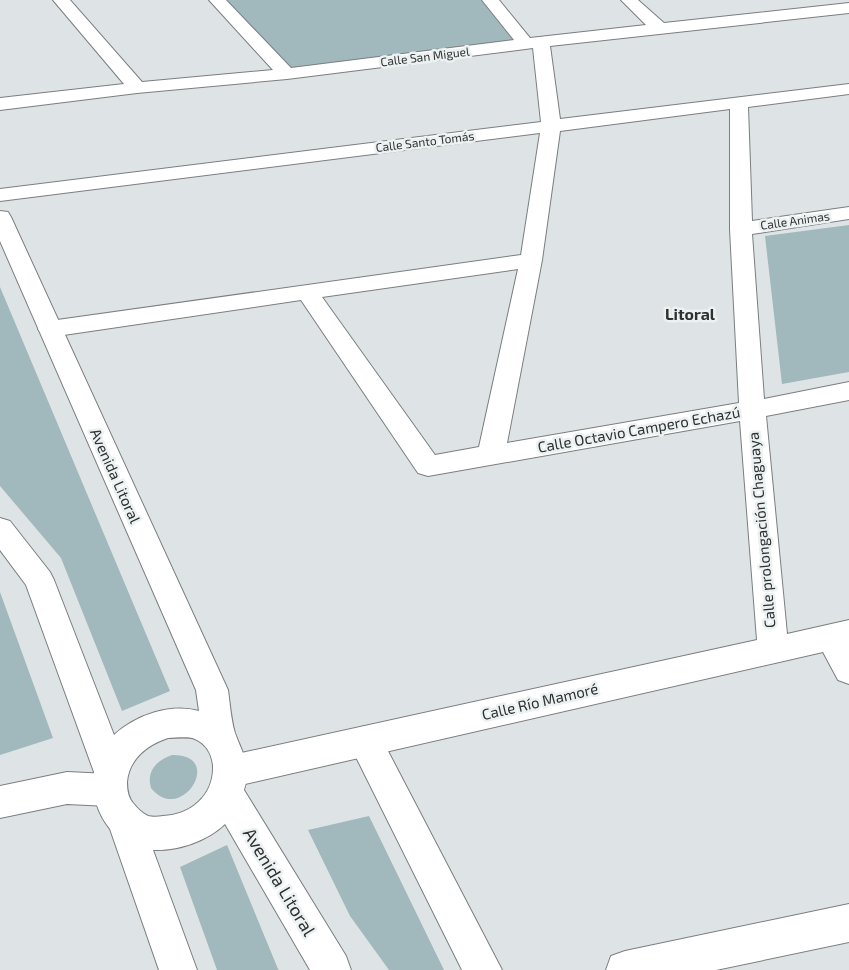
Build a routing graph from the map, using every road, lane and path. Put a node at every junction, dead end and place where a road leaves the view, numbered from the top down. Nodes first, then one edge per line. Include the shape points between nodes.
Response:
1 (61, 0) edge
2 (217, 0) edge
3 (490, 0) edge
4 (629, 0) edge
5 (765, 0) edge
6 (849, 8) edge
7 (784, 16) junction
8 (660, 29) junction
9 (534, 43) junction
10 (287, 74) junction
11 (137, 88) junction
12 (849, 89) edge
13 (0, 104) edge
14 (739, 104) junction
15 (551, 127) junction
16 (0, 195) edge
17 (849, 213) edge
18 (0, 217) edge
19 (740, 228) junction
20 (531, 260) junction
21 (307, 292) junction
22 (50, 329) junction
23 (849, 391) edge
24 (752, 410) junction
25 (491, 455) junction
26 (0, 529) edge
27 (840, 635) edge
28 (772, 650) junction
29 (849, 670) edge
30 (219, 738) junction
31 (366, 741) junction
32 (229, 782) junction
33 (115, 794) junction
34 (0, 802) edge
35 (849, 923) edge
36 (178, 970) edge
37 (332, 970) edge
38 (483, 970) edge
39 (624, 970) edge

1 - 11 street
2 - 10 street
3 - 9 street
4 - 8 street
5 - 7 street
6 - 7 street, Calle San Miguel
7 - 8 street, Calle San Miguel
8 - 9 street, Calle San Miguel
9 - 10 street, Calle San Miguel
9 - 15 street
10 - 11 street, Calle San Miguel
11 - 13 street, Calle San Miguel
12 - 14 street, Calle Santo Tomás
14 - 15 street, Calle Santo Tomás
14 - 19 street, Calle prolongación Chaguaya
15 - 16 street, Calle Santo Tomás
15 - 20 street
17 - 19 street, Calle Animas
18 - 22 street, Avenida Litoral
19 - 24 street, Calle prolongación Chaguaya
20 - 21 street
20 - 25 street
21 - 22 street
21 - 25 street, Calle Octavio Campero Echazú via 428,466
22 - 30 street, Avenida Litoral via 212,690
23 - 24 street, Calle Octavio Campero Echazú
24 - 25 street, Calle Octavio Campero Echazú
24 - 28 street, Calle prolongación Chaguaya
26 - 33 street via 38,580 61,635
27 - 28 street, Calle Río Mamoré
27 - 29 street
28 - 31 street, Calle Río Mamoré
30 - 32 street via 229,753
30 - 33 street via 206,728 187,722 149,729 123,750
31 - 32 street, Calle Río Mamoré
31 - 38 street
32 - 33 street via 217,807 202,821 182,831 160,834 140,831
32 - 37 street, Avenida Litoral
33 - 34 street via 67,788
33 - 36 street
35 - 39 street

